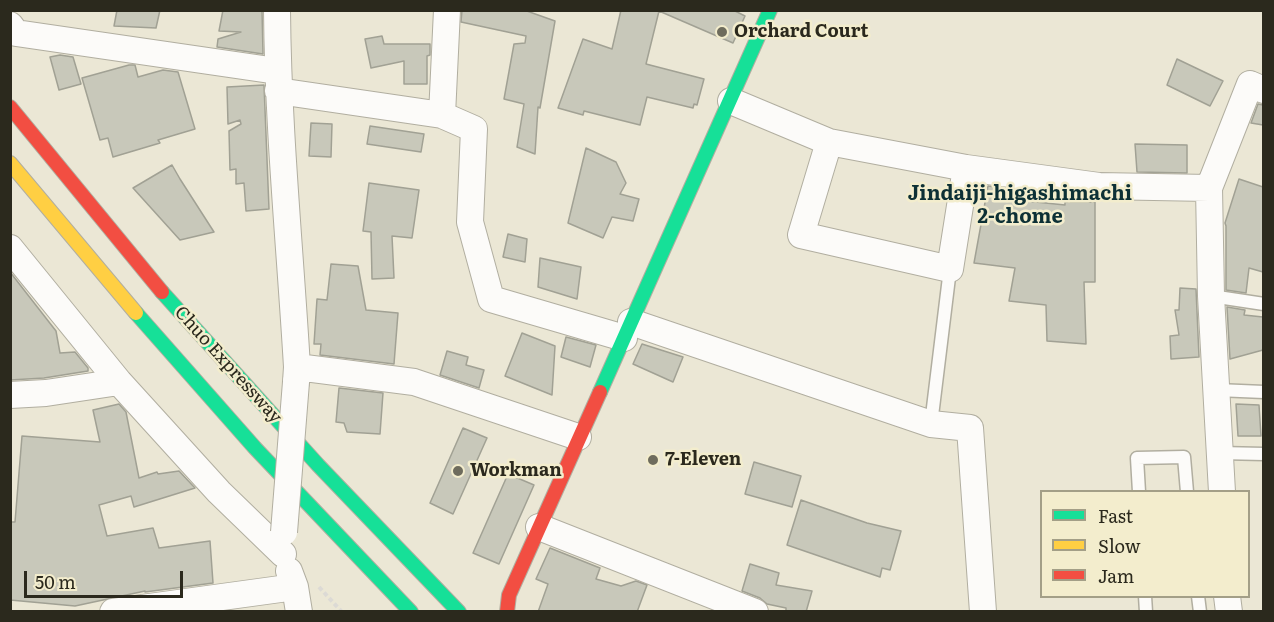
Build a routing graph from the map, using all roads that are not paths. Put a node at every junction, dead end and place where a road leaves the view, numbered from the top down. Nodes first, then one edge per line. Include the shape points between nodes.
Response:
1 (277, 10) edge
2 (447, 10) edge
3 (770, 10) edge
4 (12, 32) edge
5 (278, 81) junction
6 (1263, 90) edge
7 (731, 101) junction
8 (10, 107) edge
9 (442, 115) junction
10 (829, 142) junction
11 (10, 163) edge
12 (966, 168) junction
13 (1209, 188) junction
14 (10, 248) edge
15 (950, 269) junction
16 (1212, 296) junction
17 (1263, 304) edge
18 (627, 330) junction
19 (296, 374) junction
20 (119, 382) junction
21 (1217, 390) junction
22 (1263, 392) edge
23 (10, 394) edge
24 (931, 424) junction
25 (578, 437) junction
26 (1220, 453) junction
27 (1263, 454) edge
28 (1139, 490) edge
29 (1187, 490) edge
30 (1222, 490) edge
31 (539, 527) junction
32 (284, 543) junction
33 (297, 599) edge
34 (113, 612) edge
35 (411, 612) edge
36 (459, 612) edge
37 (507, 612) edge
38 (755, 612) edge
39 (983, 612) edge

1 - 5 street
2 - 9 street
3 - 7 main road
4 - 5 street
5 - 9 street
5 - 19 street
6 - 13 street via 1250,84
7 - 10 street
7 - 18 main road
8 - 36 main road, Chuo Expressway via 158,288 318,465
9 - 18 street via 474,129 470,222 491,299
10 - 12 street
10 - 15 street via 801,235
11 - 35 main road, Chuo Expressway via 224,414
12 - 13 street via 1099,186
12 - 15 street
13 - 16 street
14 - 20 street
15 - 24 lane
16 - 17 lane
16 - 21 street
18 - 24 street
18 - 25 main road
19 - 25 street via 414,382
19 - 32 street, bridge
20 - 23 street
20 - 32 street via 219,492
21 - 22 lane
21 - 26 street
24 - 39 street via 970,428
25 - 31 main road
26 - 27 lane
26 - 30 street
28 - 29 lane via 1137,458 1184,457
31 - 37 main road via 509,595
31 - 38 street
32 - 33 street
33 - 34 street

